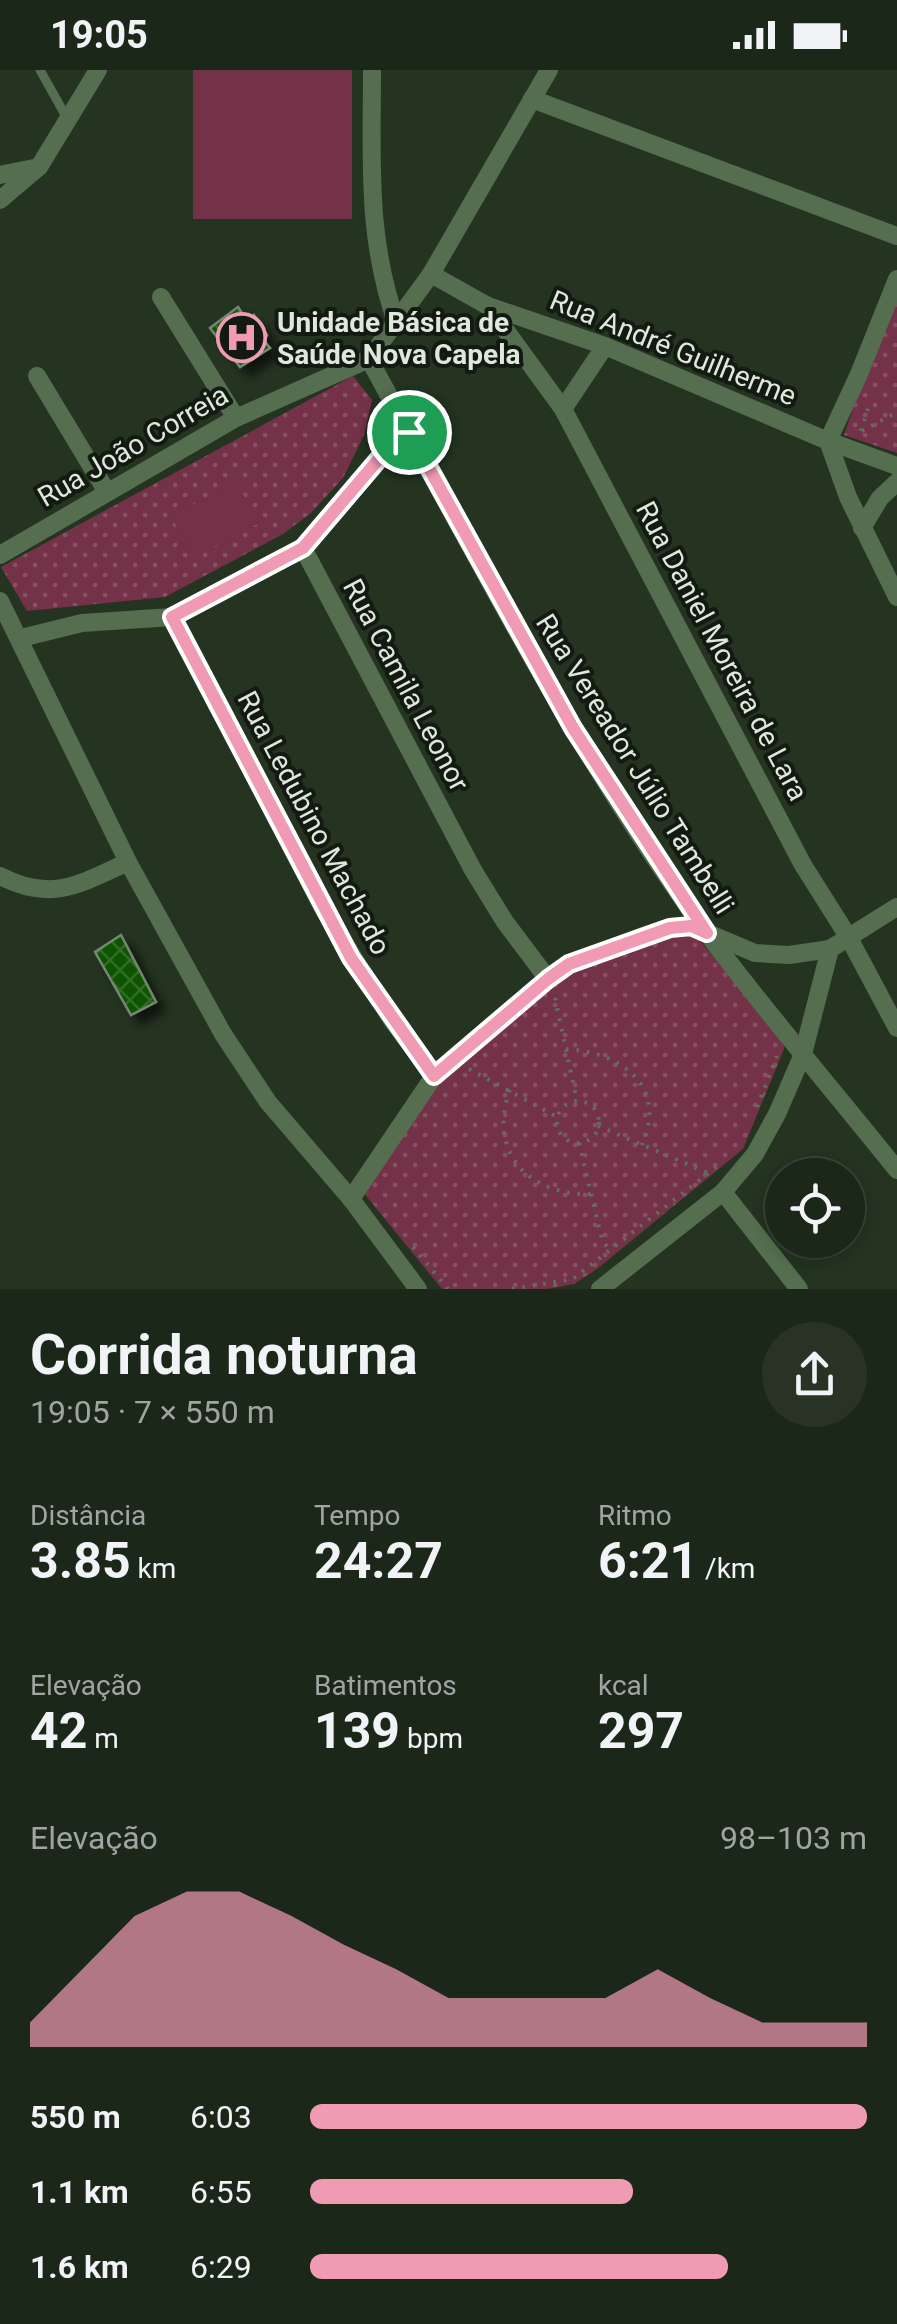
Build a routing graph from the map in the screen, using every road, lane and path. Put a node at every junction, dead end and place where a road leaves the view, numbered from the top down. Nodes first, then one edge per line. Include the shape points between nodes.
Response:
1 (40, 70) edge
2 (98, 70) edge
3 (372, 70) edge
4 (549, 70) edge
5 (532, 99) junction
6 (69, 122) junction
7 (39, 167) junction
8 (0, 176) edge
9 (0, 200) edge
10 (897, 236) edge
11 (431, 274) junction
12 (897, 279) edge
13 (161, 297) dead end
14 (488, 306) junction
15 (397, 325) junction
16 (605, 346) junction
17 (369, 358) junction
18 (37, 376) dead end
19 (872, 395) dead end
20 (562, 409) junction
21 (897, 412) edge
22 (236, 418) junction
23 (409, 432) junction
24 (861, 432) junction
25 (879, 438) dead end
26 (828, 441) junction
27 (867, 454) junction
28 (897, 466) edge
29 (897, 482) edge
30 (107, 492) junction
31 (862, 528) junction
32 (303, 548) junction
33 (0, 555) edge
34 (897, 597) edge
35 (0, 601) edge
36 (172, 617) junction
37 (21, 638) junction
38 (128, 862) junction
39 (0, 876) edge
40 (897, 907) edge
41 (707, 933) junction
42 (848, 938) junction
43 (830, 950) junction
44 (548, 979) junction
45 (554, 998) dead end
46 (897, 1028) edge
47 (780, 1048) dead end
48 (566, 1049) junction
49 (803, 1054) junction
50 (456, 1062) dead end
51 (434, 1076) junction
52 (510, 1090) junction
53 (577, 1101) junction
54 (754, 1114) dead end
55 (557, 1116) junction
56 (598, 1126) junction
57 (579, 1143) junction
58 (642, 1145) junction
59 (730, 1156) dead end
60 (897, 1170) edge
61 (708, 1173) junction
62 (723, 1192) junction
63 (591, 1194) junction
64 (351, 1199) junction
65 (403, 1235) dead end
66 (611, 1252) junction
67 (610, 1287) edge
68 (418, 1289) edge
69 (448, 1289) edge
70 (512, 1289) edge
71 (799, 1289) edge

1 - 6 lane
2 - 6 street
3 - 15 street via 372,215 381,279
4 - 5 street, Rua João Correia
5 - 10 street
5 - 11 street, Rua João Correia
6 - 7 street
7 - 8 street
7 - 9 street
11 - 14 street, Rua André Guilherme
11 - 15 street, Rua João Correia
12 - 26 street
13 - 22 street
14 - 16 street, Rua André Guilherme
14 - 20 street, Rua Daniel Moreira de Lara
15 - 17 street, Rua João Correia
16 - 20 street
16 - 26 street, Rua André Guilherme
17 - 22 street, Rua João Correia
17 - 23 street, Rua Vereador Júlio Tambelli
18 - 30 street
19 - 24 path
20 - 42 street, Rua Daniel Moreira de Lara
21 - 24 path
22 - 30 street, Rua João Correia
23 - 32 street
23 - 41 street, Rua Vereador Júlio Tambelli via 573,728
24 - 25 path
24 - 27 path
26 - 27 street, Rua André Guilherme
26 - 31 street
27 - 28 street, Rua André Guilherme
29 - 31 street
30 - 33 street, Rua João Correia
31 - 34 street
32 - 36 path
32 - 44 street, Rua Camila Leonor via 474,870
35 - 37 street
36 - 37 street via 82,623
36 - 51 street, Rua Ledubino Machado via 342,942
37 - 38 street
38 - 39 street via 56,892
38 - 64 street via 223,1034 268,1102
40 - 42 street
41 - 43 street via 755,953
41 - 44 street via 670,928 588,956
41 - 49 street, Rua Vereador Júlio Tambelli
42 - 43 street
42 - 46 street, Rua Daniel Moreira de Lara
43 - 49 street
44 - 51 street
45 - 48 path
47 - 54 path
48 - 53 path
48 - 58 path via 622,1062 640,1084 650,1112
49 - 60 street, Rua Vereador Júlio Tambelli
49 - 62 street via 754,1154
50 - 52 path
51 - 64 street
52 - 55 path
52 - 63 path via 502,1134 510,1155 545,1188
53 - 55 path
53 - 56 path via 594,1109
55 - 57 path via 562,1137
56 - 57 path
56 - 58 path
57 - 63 path
58 - 61 path
59 - 61 path
61 - 66 path
62 - 67 street
62 - 71 street
63 - 66 path
64 - 68 street
65 - 69 path
66 - 70 path via 573,1280

